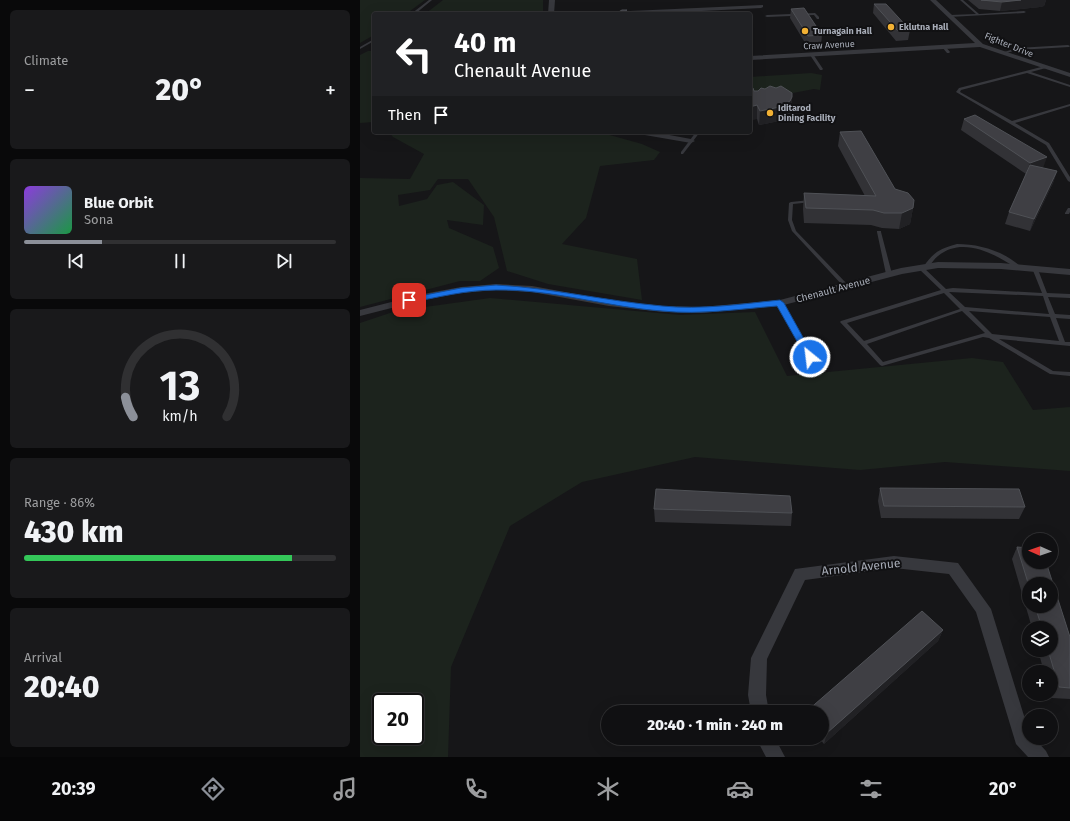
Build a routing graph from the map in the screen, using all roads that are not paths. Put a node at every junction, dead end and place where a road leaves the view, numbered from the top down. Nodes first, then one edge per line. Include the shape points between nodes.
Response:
1 (431, 0) edge
2 (552, 0) edge
3 (933, 0) edge
4 (961, 0) edge
5 (762, 6) dead end
6 (416, 12) edge
7 (551, 12) edge
8 (646, 12) edge
9 (1024, 12) dead end
10 (978, 14) junction
11 (767, 16) dead end
12 (950, 16) junction
13 (818, 18) dead end
14 (372, 41) edge
15 (982, 45) junction
16 (1068, 46) dead end
17 (360, 48) edge
18 (1003, 53) junction
19 (812, 55) junction
20 (752, 58) edge
21 (1045, 67) junction
22 (821, 69) dead end
23 (1028, 72) junction
24 (1070, 75) edge
25 (1070, 86) edge
26 (1070, 105) edge
27 (1011, 123) junction
28 (651, 134) edge
29 (696, 134) edge
30 (691, 141) junction
31 (682, 153) dead end
32 (1070, 181) edge
33 (818, 201) edge
34 (879, 232) dead end
35 (923, 267) junction
36 (1018, 267) junction
37 (1035, 268) junction
38 (1070, 272) edge
39 (889, 274) junction
40 (846, 286) junction
41 (945, 291) junction
42 (1045, 293) junction
43 (1070, 296) edge
44 (780, 303) junction
45 (964, 309) junction
46 (360, 313) edge
47 (1052, 315) junction
48 (1070, 317) edge
49 (991, 336) junction
50 (863, 343) junction
51 (1063, 344) junction
52 (1070, 344) edge
53 (810, 357) dead end
54 (1070, 374) edge
55 (759, 705) edge
56 (769, 745) edge
57 (776, 757) edge
58 (1040, 757) edge

1 - 6 lane
2 - 7 street
3 - 12 street, Fighter Drive
4 - 10 lane
5 - 8 street
9 - 10 lane
10 - 12 lane
11 - 13 lane via 815,14
12 - 15 street, Fighter Drive
14 - 17 lane
15 - 18 street, Fighter Drive
15 - 19 street, Craw Avenue via 946,50
16 - 18 lane via 1017,49
18 - 21 street, Fighter Drive
19 - 20 street, Craw Avenue
19 - 22 lane
21 - 23 lane
21 - 24 street, Fighter Drive
23 - 25 lane
23 - 27 lane via 960,89 958,92
26 - 27 lane
27 - 32 lane via 1048,144
28 - 30 street
29 - 30 lane
30 - 31 lane
33 - 40 lane via 791,203 790,220 794,231
34 - 39 lane
35 - 36 street, Chenault Avenue
35 - 36 lane via 937,252 952,246 971,246 1003,256
35 - 39 street, Chenault Avenue
35 - 41 lane
36 - 37 street, Chenault Avenue
37 - 38 street, Chenault Avenue
37 - 42 lane
39 - 40 street, Chenault Avenue
40 - 44 street, Chenault Avenue
41 - 42 lane
41 - 45 lane
41 - 50 lane via 843,322
42 - 43 lane
42 - 47 lane
44 - 46 street, Chenault Avenue via 701,310 663,309 609,303 532,289 496,288 461,290
44 - 53 lane
45 - 47 lane
45 - 49 lane
45 - 50 lane
47 - 48 lane
47 - 51 lane
49 - 50 lane via 983,335 882,364
49 - 51 lane
49 - 54 lane via 1052,372
51 - 52 lane
55 - 58 street, Arnold Avenue via 759,658 800,574 894,562 953,568 983,609 1022,738
56 - 57 street

